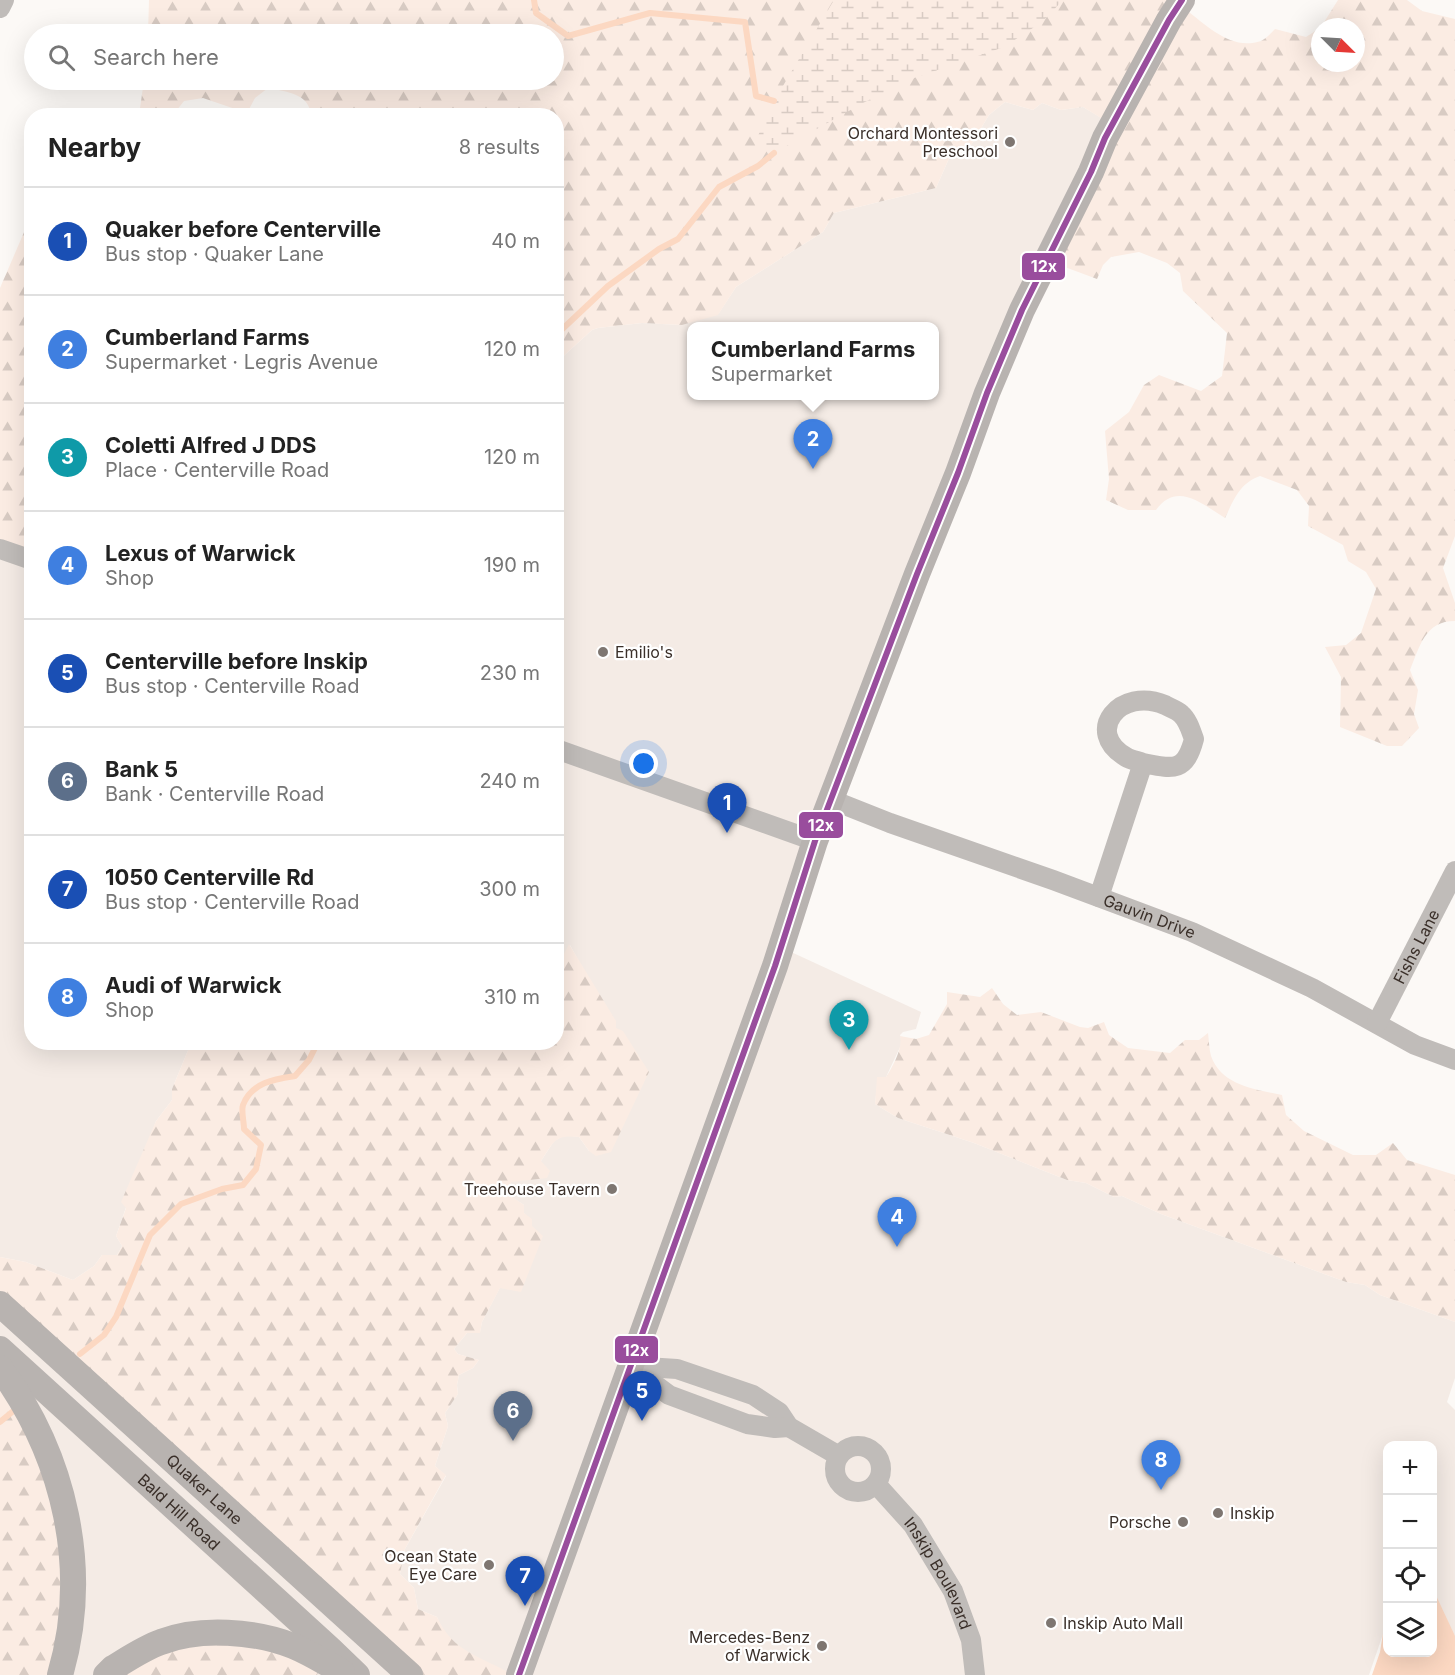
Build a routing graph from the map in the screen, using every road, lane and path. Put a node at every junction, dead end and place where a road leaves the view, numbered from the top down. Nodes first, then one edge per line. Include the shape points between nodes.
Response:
1 (4, 0) edge
2 (1182, 0) edge
3 (0, 8) edge
4 (0, 549) edge
5 (24, 557) edge
6 (564, 752) edge
7 (1143, 763) dead end
8 (832, 800) junction
9 (815, 841) junction
10 (1455, 872) edge
11 (1099, 897) junction
12 (1377, 1023) junction
13 (1455, 1060) edge
14 (0, 1304) edge
15 (0, 1349) edge
16 (630, 1366) junction
17 (0, 1368) edge
18 (789, 1427) junction
19 (839, 1456) junction
20 (876, 1484) junction
21 (60, 1675) edge
22 (106, 1675) edge
23 (348, 1675) edge
24 (357, 1675) edge
25 (410, 1675) edge
26 (519, 1675) edge
27 (975, 1675) edge

1 - 3 street
2 - 8 main road via 1105,138 1022,310
4 - 5 street
6 - 9 street
7 - 11 street
8 - 9 main road
8 - 11 street, Gauvin Drive
9 - 16 main road via 771,977
10 - 12 street, Fishs Lane
11 - 12 street, Gauvin Drive via 1253,959
12 - 13 street, Gauvin Drive via 1415,1045
14 - 25 main road, Quaker Lane
15 - 24 main road, Bald Hill Road
16 - 18 street via 669,1395 747,1425
16 - 18 street via 677,1370 753,1395 779,1412
16 - 26 main road
17 - 21 main road via 25,1404 51,1461 70,1529 74,1606
18 - 19 street
19 - 20 street via 835,1468 843,1486 856,1492
19 - 20 street via 851,1447 873,1451 881,1463
20 - 27 street, Inskip Boulevard via 913,1525 953,1591 971,1640
22 - 23 main road via 162,1641 233,1633 294,1646

